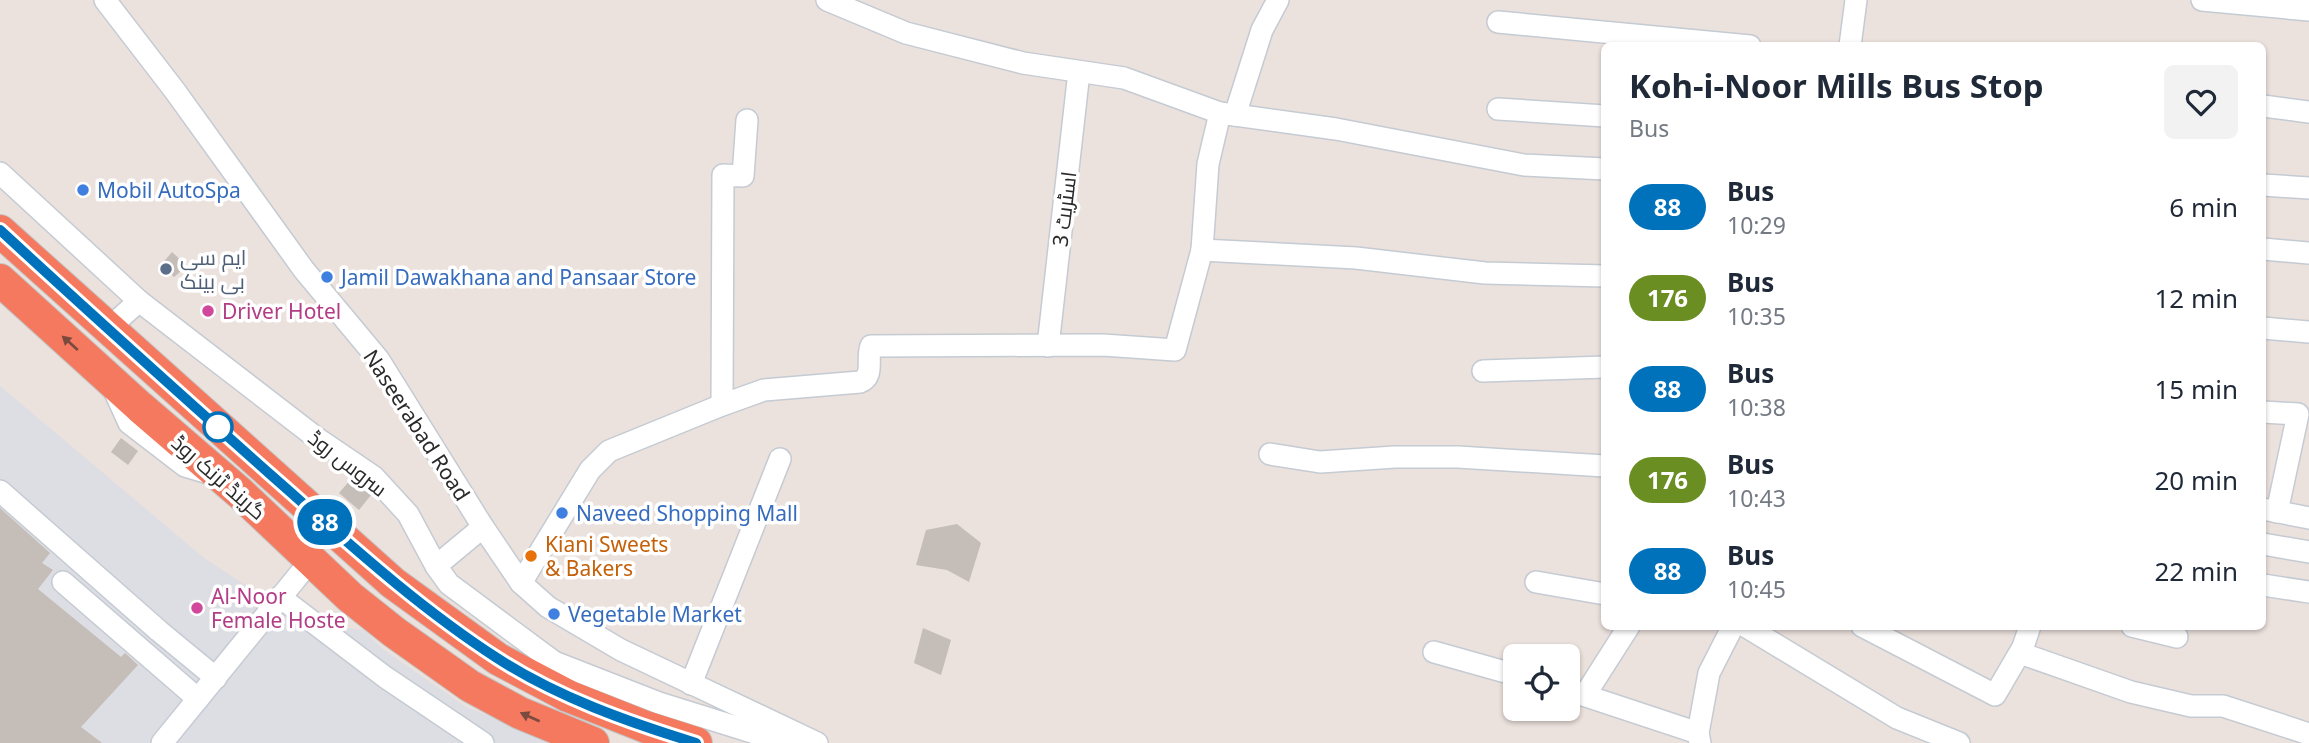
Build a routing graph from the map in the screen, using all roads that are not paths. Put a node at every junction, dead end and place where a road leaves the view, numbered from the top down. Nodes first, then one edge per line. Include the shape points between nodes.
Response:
1 (105, 0) edge
2 (827, 0) edge
3 (1278, 0) edge
4 (1856, 0) edge
5 (2202, 0) edge
6 (2309, 10) edge
7 (1498, 22) dead end
8 (1708, 42) edge
9 (1851, 42) edge
10 (1079, 72) junction
11 (2266, 106) edge
12 (1498, 109) dead end
13 (2309, 112) edge
14 (1228, 114) junction
15 (1601, 116) edge
16 (747, 120) dead end
17 (1601, 169) edge
18 (0, 173) edge
19 (2266, 185) edge
20 (2309, 188) edge
21 (0, 230) edge
22 (2266, 249) edge
23 (1202, 250) junction
24 (2309, 253) edge
25 (1601, 276) edge
26 (0, 280) edge
27 (139, 301) junction
28 (2266, 328) edge
29 (108, 329) junction
30 (2309, 332) edge
31 (1048, 346) junction
32 (1601, 367) edge
33 (1483, 371) dead end
34 (722, 405) junction
35 (2266, 412) edge
36 (2303, 414) edge
37 (1270, 454) dead end
38 (780, 459) dead end
39 (1601, 466) edge
40 (0, 491) edge
41 (2270, 510) edge
42 (2309, 518) edge
43 (482, 527) junction
44 (2266, 545) edge
45 (2309, 552) edge
46 (311, 560) junction
47 (436, 566) junction
48 (63, 582) dead end
49 (1536, 582) dead end
50 (521, 583) junction
51 (2266, 585) edge
52 (2309, 592) edge
53 (1601, 593) edge
54 (280, 597) junction
55 (1626, 630) edge
56 (1731, 630) edge
57 (1752, 630) edge
58 (1869, 630) edge
59 (2029, 630) edge
60 (2148, 630) edge
61 (2177, 637) dead end
62 (1434, 652) dead end
63 (2020, 653) junction
64 (1503, 671) edge
65 (216, 678) junction
66 (691, 684) junction
67 (1580, 688) edge
68 (1580, 694) edge
69 (198, 699) junction
70 (2309, 734) edge
71 (1699, 738) edge
72 (162, 743) edge
73 (483, 743) edge
74 (593, 743) edge
75 (696, 743) edge
76 (787, 743) edge
77 (817, 743) edge
78 (1959, 743) edge

1 - 43 street, Naseerabad Road via 304,270 379,360
2 - 10 street via 906,33 1023,63
3 - 14 street
4 - 9 street
5 - 6 street
7 - 8 street
10 - 14 street via 1124,78
10 - 31 street, اسٹریٹ 3
11 - 13 street
12 - 15 street
14 - 17 street via 1336,129 1524,165
14 - 23 street via 1208,164
16 - 34 street via 743,176 723,175
18 - 27 street, سروس روڈ
19 - 20 street
21 - 29 highway, گرینڈ ٹرنک روڈ
22 - 24 street
23 - 25 street via 1356,258 1485,273
23 - 31 street via 1175,350
46 -> 26 highway, گرینڈ ٹرنک روڈ
27 - 29 street
27 - 47 street, سروس روڈ via 374,477 408,514
28 - 30 street
29 - 75 highway, گرینڈ ٹرنک روڈ via 393,583 488,652 568,696
31 - 34 street via 871,346 866,380 764,390
32 - 33 street
34 - 50 street via 609,451 590,470
35 - 36 street
36 - 41 street
37 - 39 street via 1320,462 1458,457
38 - 66 street
40 - 65 street
41 - 42 street
43 - 47 street
43 - 50 street, Naseerabad Road
44 - 45 street
46 - 54 street
74 -> 46 highway, گرینڈ ٹرنک روڈ via 470,686 394,632
47 - 76 street, سروس روڈ via 449,584 554,662 659,703
48 - 69 street
49 - 53 street
50 - 66 street, Naseerabad Road via 548,607
51 - 52 street
54 - 65 street
54 - 73 street via 385,677
55 - 67 street
56 - 71 street via 1709,673
57 - 78 street via 1897,718
58 - 63 street via 1995,695
59 - 63 street
60 - 61 street
62 - 64 street
63 - 70 street via 2131,692 2191,706 2223,706
65 - 69 street
66 - 77 street, Naseerabad Road
68 - 71 street
69 - 72 street

